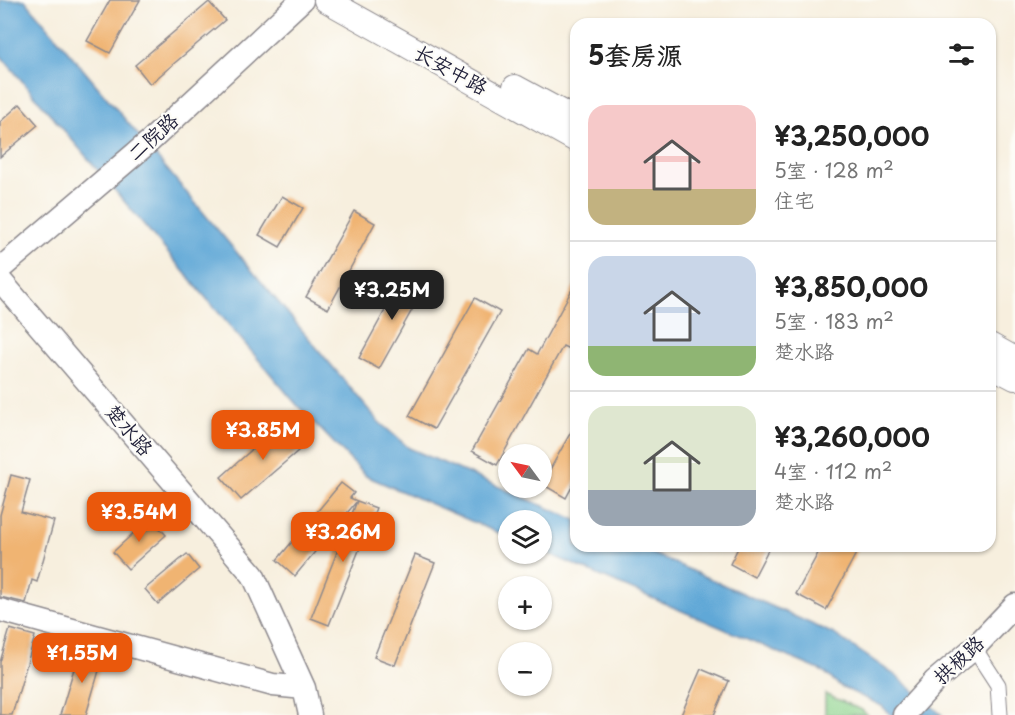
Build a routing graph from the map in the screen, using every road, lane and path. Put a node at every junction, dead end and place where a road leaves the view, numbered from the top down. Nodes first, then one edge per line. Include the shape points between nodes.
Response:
1 (302, 0) edge
2 (326, 0) edge
3 (355, 0) edge
4 (570, 117) edge
5 (570, 137) edge
6 (0, 269) edge
7 (0, 280) edge
8 (996, 348) edge
9 (1015, 359) edge
10 (996, 368) edge
11 (1015, 378) edge
12 (1015, 605) edge
13 (0, 610) edge
14 (974, 648) junction
15 (304, 687) junction
16 (310, 715) edge
17 (904, 715) edge
18 (1000, 715) edge

1 - 6 street, 二院路 via 150,141
2 - 5 main road, 长安中路
3 - 4 main road, 长安中路
7 - 15 street, 楚水路 via 253,575
8 - 9 main road
10 - 11 main road
12 - 14 street, 拱极路
13 - 15 street via 273,685
14 - 17 street, 拱极路 via 935,681
14 - 18 street via 998,685
15 - 16 street, 楚水路

